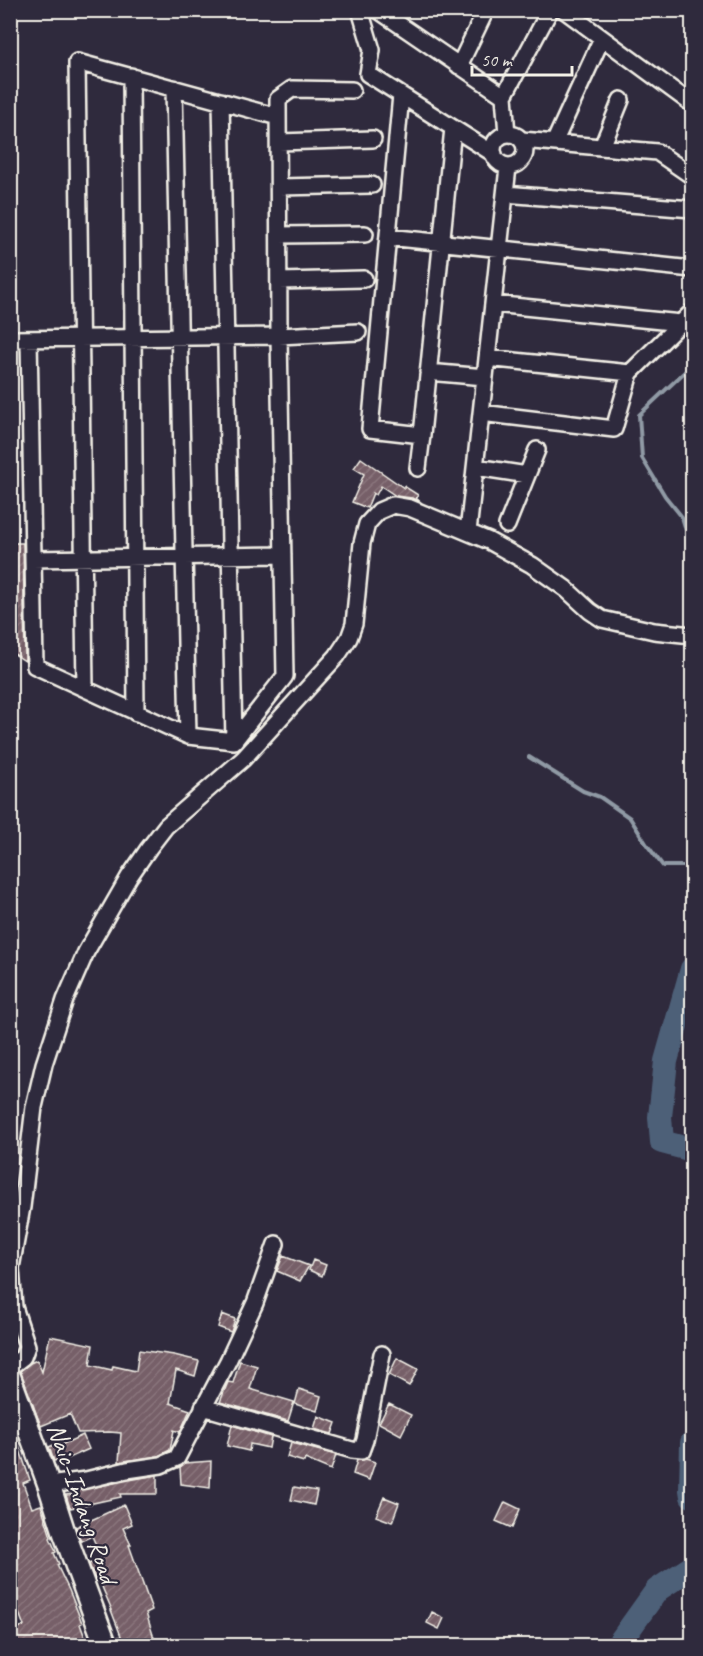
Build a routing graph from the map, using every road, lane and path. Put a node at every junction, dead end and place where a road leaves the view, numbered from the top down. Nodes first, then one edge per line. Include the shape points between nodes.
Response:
1 (360, 10) edge
2 (378, 10) edge
3 (550, 10) edge
4 (564, 10) edge
5 (480, 13) edge
6 (603, 38) junction
7 (459, 66) junction
8 (131, 76) junction
9 (174, 88) junction
10 (351, 90) dead end
11 (400, 95) junction
12 (504, 96) junction
13 (621, 100) dead end
14 (221, 101) junction
15 (693, 104) edge
16 (278, 117) junction
17 (453, 128) junction
18 (515, 137) junction
19 (373, 139) dead end
20 (279, 142) junction
21 (554, 143) junction
22 (602, 147) junction
23 (494, 154) junction
24 (508, 167) junction
25 (693, 176) edge
26 (372, 185) dead end
27 (279, 187) junction
28 (505, 194) junction
29 (693, 209) edge
30 (365, 234) dead end
31 (279, 235) junction
32 (388, 237) junction
33 (441, 243) junction
34 (499, 249) junction
35 (693, 269) edge
36 (364, 279) dead end
37 (279, 281) junction
38 (493, 304) junction
39 (693, 312) edge
40 (681, 323) junction
41 (358, 332) dead end
42 (226, 336) junction
43 (279, 336) junction
44 (180, 337) junction
45 (81, 338) junction
46 (133, 338) junction
47 (10, 339) edge
48 (29, 339) junction
49 (487, 358) junction
50 (428, 372) junction
51 (630, 374) junction
52 (485, 377) junction
53 (482, 413) junction
54 (422, 435) junction
55 (537, 450) dead end
56 (476, 467) junction
57 (418, 468) dead end
58 (527, 475) junction
59 (507, 525) dead end
60 (468, 532) junction
61 (283, 555) junction
62 (184, 556) junction
63 (230, 556) junction
64 (135, 557) junction
65 (84, 558) junction
66 (33, 559) junction
67 (693, 635) edge
68 (86, 689) junction
69 (136, 712) junction
70 (188, 736) junction
71 (234, 741) junction
72 (276, 1244) dead end
73 (382, 1354) dead end
74 (10, 1367) edge
75 (10, 1378) edge
76 (203, 1407) junction
77 (49, 1485) junction
78 (106, 1646) edge

1 - 11 street via 372,50 368,74
2 - 7 street
3 - 12 street
4 - 6 street
5 - 7 street
6 - 15 street
6 - 21 street
7 - 12 street
8 - 9 street
8 - 45 street via 77,62
8 - 46 street
9 - 14 street
9 - 44 street
10 - 16 street via 292,89 278,99
11 - 17 street
11 - 32 street
12 - 18 street
13 - 22 street
14 - 16 street
14 - 42 street
16 - 20 street
17 - 23 street
17 - 33 street
18 - 21 street
18 - 23 street via 498,139
18 - 24 street via 525,151 524,156 518,164
19 - 20 street
20 - 27 street
21 - 22 street
22 - 25 street via 657,152
23 - 24 street via 499,163
24 - 28 street
26 - 27 street
27 - 31 street
28 - 29 street
28 - 34 street
30 - 31 street
31 - 37 street
32 - 33 street
32 - 54 street via 370,429
33 - 34 street
33 - 50 street
34 - 35 street
34 - 38 street
36 - 37 street
37 - 43 street
38 - 40 street
38 - 49 street
39 - 40 street
40 - 51 street
41 - 43 street
42 - 43 street
42 - 44 street
42 - 63 street
43 - 61 street
44 - 46 street
44 - 62 street
45 - 46 street
45 - 48 street
45 - 65 street
46 - 64 street
47 - 48 street
48 - 66 street
49 - 51 street
49 - 52 street
50 - 52 street
50 - 54 street
51 - 53 street via 614,429
52 - 53 street
53 - 56 street
54 - 57 street
55 - 58 street
56 - 58 street
56 - 60 street
58 - 59 street
60 - 67 street via 532,566 602,619
60 - 74 street via 393,505 379,511 367,524 349,638 243,759 166,826 129,877 86,952 65,1000 34,1107 11,1268 14,1306 27,1346 23,1357
61 - 63 street
61 - 71 street via 285,676
62 - 63 street
62 - 64 street
62 - 70 street
63 - 71 street
64 - 65 street
64 - 69 street
65 - 66 street
65 - 68 street
66 - 68 street via 35,666
68 - 69 street
69 - 70 street
70 - 71 street
72 - 76 street via 255,1303
73 - 76 street via 361,1451
75 - 77 main road, Naic–Indang Road
76 - 77 street via 173,1461
77 - 78 main road, Naic–Indang Road

